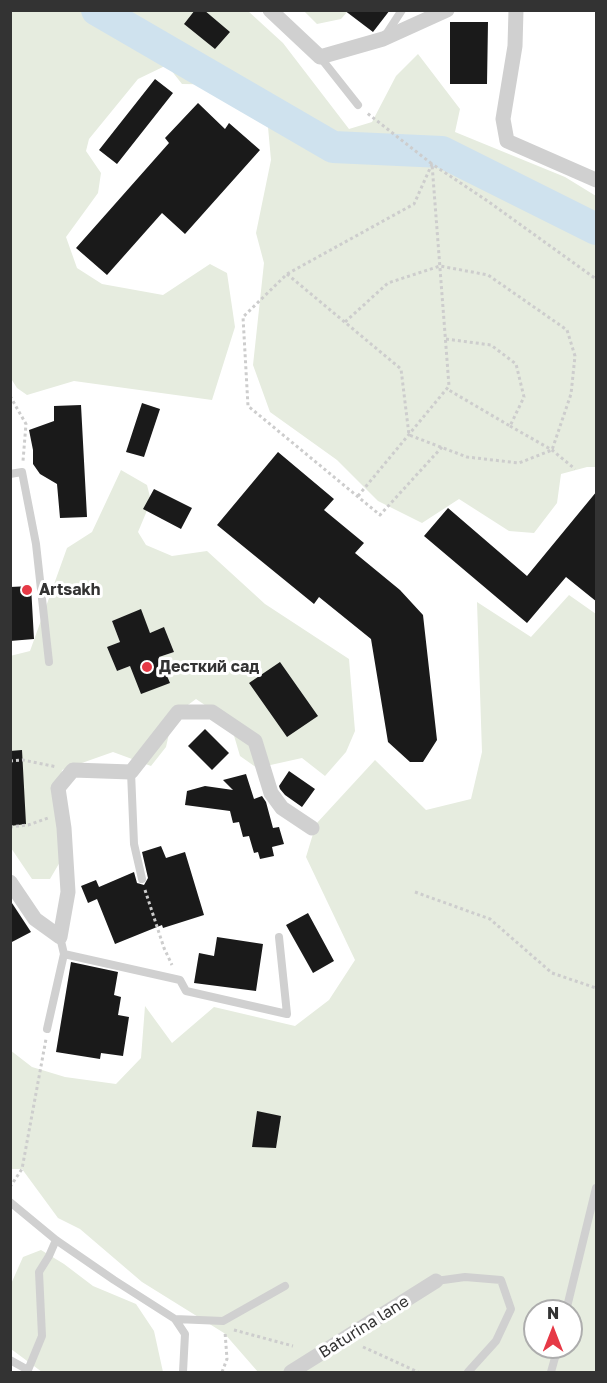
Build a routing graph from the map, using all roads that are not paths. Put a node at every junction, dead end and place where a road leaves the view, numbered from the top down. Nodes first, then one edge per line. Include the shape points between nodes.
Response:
1 (270, 10) edge
2 (402, 10) edge
3 (447, 10) edge
4 (516, 10) edge
5 (382, 39) junction
6 (320, 57) junction
7 (361, 108) road end
8 (597, 180) edge
9 (10, 474) edge
10 (49, 662) dead end
11 (130, 772) junction
12 (312, 828) dead end
13 (142, 879) road end
14 (10, 882) edge
15 (60, 937) junction
16 (279, 937) dead end
17 (64, 954) junction
18 (47, 1029) road end
19 (597, 1188) edge
20 (10, 1203) edge
21 (56, 1240) junction
22 (436, 1281) joint
23 (285, 1286) dead end
24 (569, 1299) edge
25 (175, 1318) junction
26 (10, 1360) edge
27 (30, 1371) edge
28 (183, 1372) edge
29 (291, 1372) edge
30 (468, 1372) edge

1 - 6 street
2 - 5 lane
3 - 5 street
4 - 8 street via 502,119 507,141
5 - 6 street
6 - 7 lane
9 - 10 lane via 22,472 36,544
11 - 12 street via 178,712 212,712 255,741 271,793 282,808
11 - 13 lane via 134,844
11 - 15 street via 73,770 58,789 68,892
14 - 15 street via 35,919
15 - 17 lane
16 - 17 lane via 287,1014 186,991 180,980
17 - 18 lane
19 - 24 lane
20 - 21 lane
21 - 25 lane
21 - 27 lane via 39,1272 42,1336
22 - 29 street, Baturina lane
22 - 30 lane via 465,1277 501,1280 511,1309 496,1341
23 - 25 lane via 224,1321
25 - 28 lane via 185,1334
26 - 27 lane

